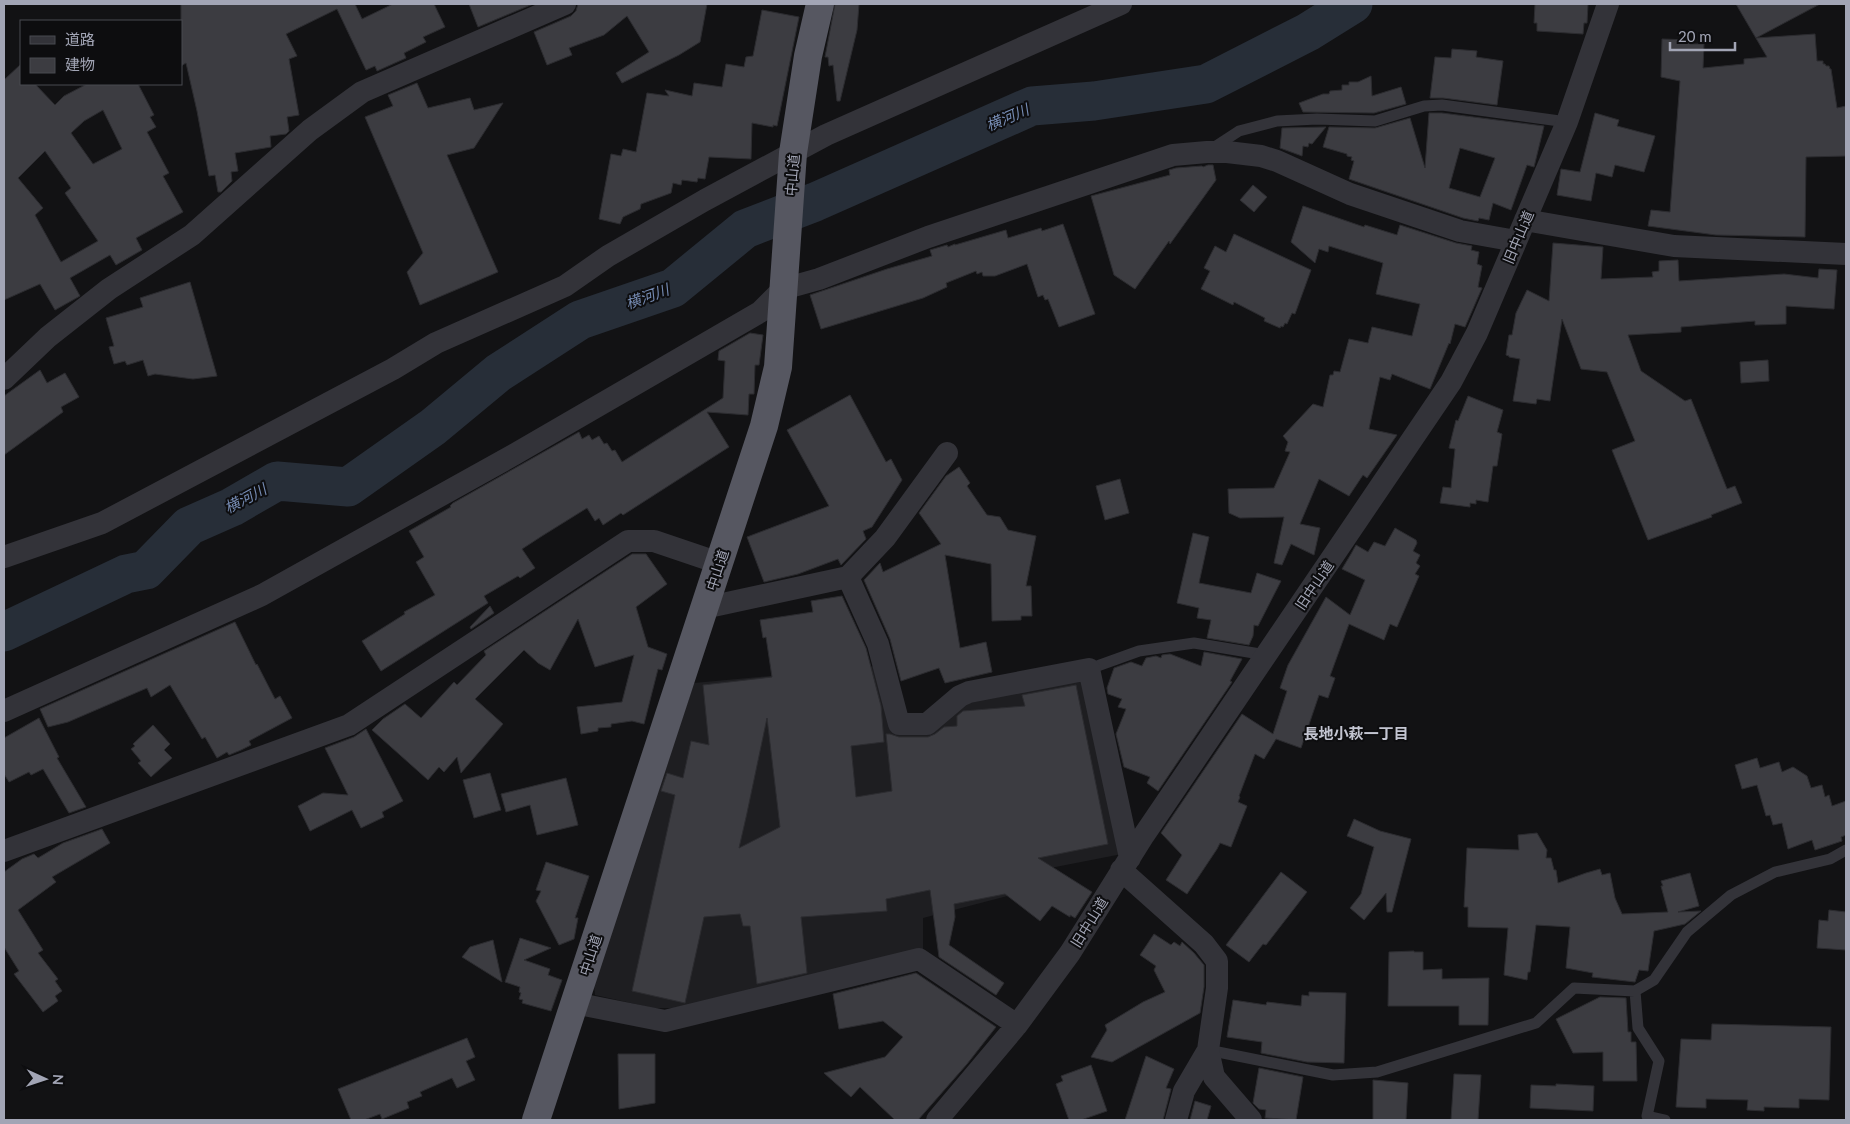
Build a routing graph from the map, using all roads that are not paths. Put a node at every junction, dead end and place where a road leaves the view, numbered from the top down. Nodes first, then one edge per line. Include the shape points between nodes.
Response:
1 (565, 4) edge
2 (820, 4) edge
3 (1120, 4) edge
4 (1608, 4) edge
5 (1567, 122) junction
6 (1207, 152) junction
7 (793, 158) junction
8 (1525, 220) junction
9 (1516, 241) junction
10 (1846, 254) edge
11 (784, 277) junction
12 (4, 379) edge
13 (947, 453) dead end
14 (4, 557) edge
15 (719, 563) junction
16 (848, 577) junction
17 (704, 608) junction
18 (1266, 655) junction
19 (1089, 669) junction
20 (4, 711) edge
21 (1846, 850) edge
22 (4, 852) edge
23 (1126, 864) junction
24 (1635, 991) junction
25 (574, 1004) junction
26 (1017, 1025) junction
27 (1208, 1050) junction
28 (536, 1120) edge
29 (937, 1120) edge
30 (1176, 1120) edge
31 (1251, 1120) edge
32 (1665, 1120) edge

1 - 12 street via 362,92 310,130 192,235 109,289 48,337
2 - 7 highway, 中山道 via 808,56
3 - 7 street via 840,128
4 - 5 street, 旧中山道
5 - 6 lane via 1442,105 1424,106 1376,121 1277,121 1239,131
5 - 8 street, 旧中山道
6 - 9 street via 1261,156 1350,194 1460,231
6 - 11 street via 1173,155 928,237 818,279
7 - 11 highway, 中山道
7 - 14 street via 705,200 616,251 564,286 436,343 102,524
8 - 9 street, 旧中山道
8 - 10 street via 1674,246
9 - 18 street, 旧中山道 via 1477,333 1451,382
11 - 15 highway, 中山道 via 778,367 764,426
11 - 20 street via 760,312 262,595
13 - 16 street via 885,538
15 - 17 highway, 中山道
15 - 22 street via 654,541 628,541 349,725
16 - 17 street
16 - 19 street via 878,644 899,724 927,724 969,692
17 - 25 highway, 中山道
18 - 19 lane via 1194,643 1139,651
18 - 23 street, 旧中山道
19 - 23 street
21 - 24 lane via 1830,859 1775,872 1731,895 1687,932 1654,980
23 - 26 street, 旧中山道 via 1070,953
23 - 27 street via 1217,961 1217,988
24 - 27 lane via 1574,988 1536,1023 1377,1072 1333,1075
24 - 32 lane via 1638,1028 1659,1061 1647,1116
25 - 26 street via 664,1020 919,959
25 - 28 highway, 中山道
26 - 29 street, 旧中山道
27 - 30 street via 1184,1091
27 - 31 street via 1214,1077

